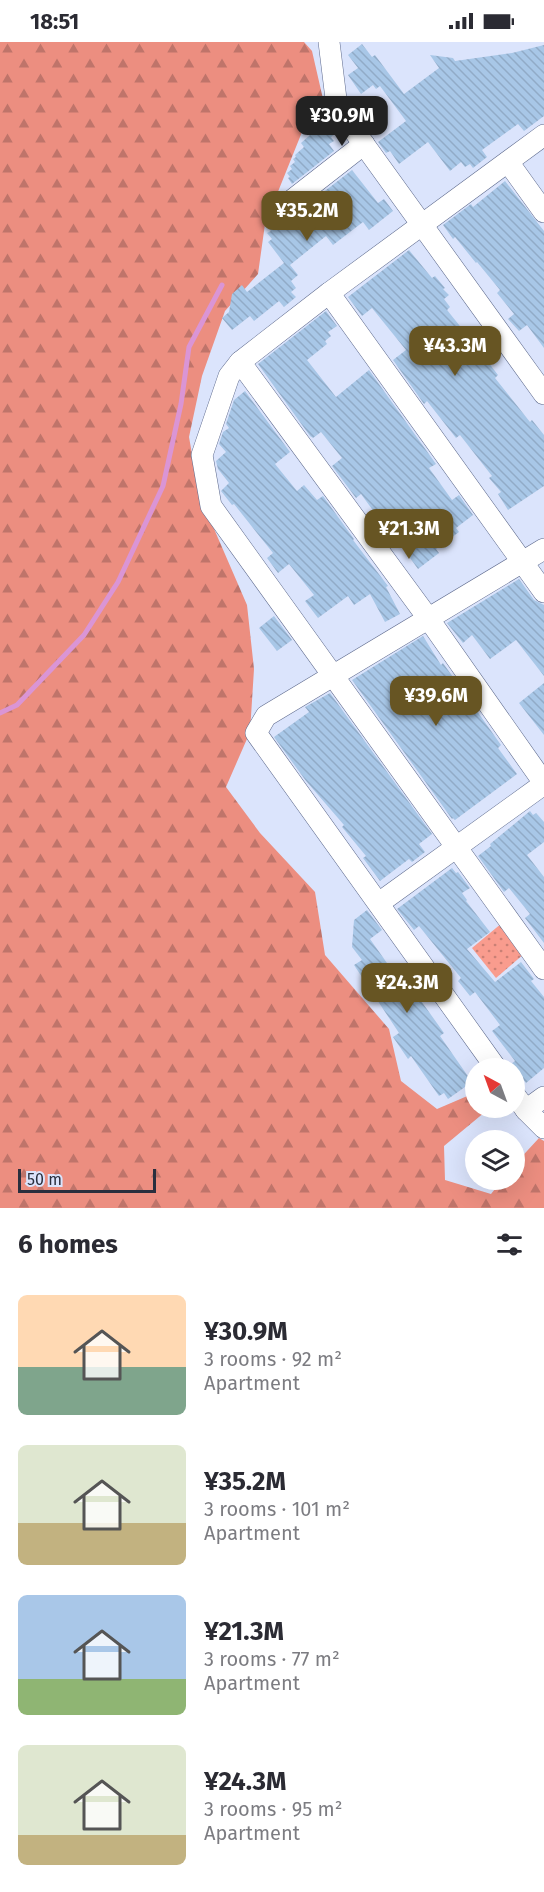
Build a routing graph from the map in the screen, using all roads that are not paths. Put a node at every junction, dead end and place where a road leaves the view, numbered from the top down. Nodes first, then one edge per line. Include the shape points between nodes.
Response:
1 (329, 42) edge
2 (544, 135) edge
3 (364, 144) junction
4 (508, 162) junction
5 (291, 201) dead end
6 (544, 212) edge
7 (422, 224) junction
8 (329, 293) junction
9 (240, 362) junction
10 (544, 394) edge
11 (544, 549) edge
12 (522, 562) junction
13 (544, 592) edge
14 (428, 618) junction
15 (333, 675) junction
16 (544, 783) edge
17 (457, 847) junction
18 (379, 903) junction
19 (544, 969) edge
20 (489, 1058) edge
21 (544, 1097) edge
22 (525, 1101) edge
23 (525, 1107) edge
24 (544, 1128) edge

1 - 3 street via 338,107
2 - 4 street
3 - 5 street
3 - 7 street
4 - 6 street
4 - 7 street
7 - 8 street
7 - 10 street
8 - 9 street
8 - 12 street
9 - 14 street
9 - 15 street via 229,376 202,455 211,506
11 - 12 street
12 - 13 street
12 - 14 street
14 - 15 street
14 - 16 street
15 - 17 street
15 - 18 street via 266,716 256,733
16 - 17 street
17 - 18 street
17 - 19 street
18 - 20 street
21 - 22 street
23 - 24 street

